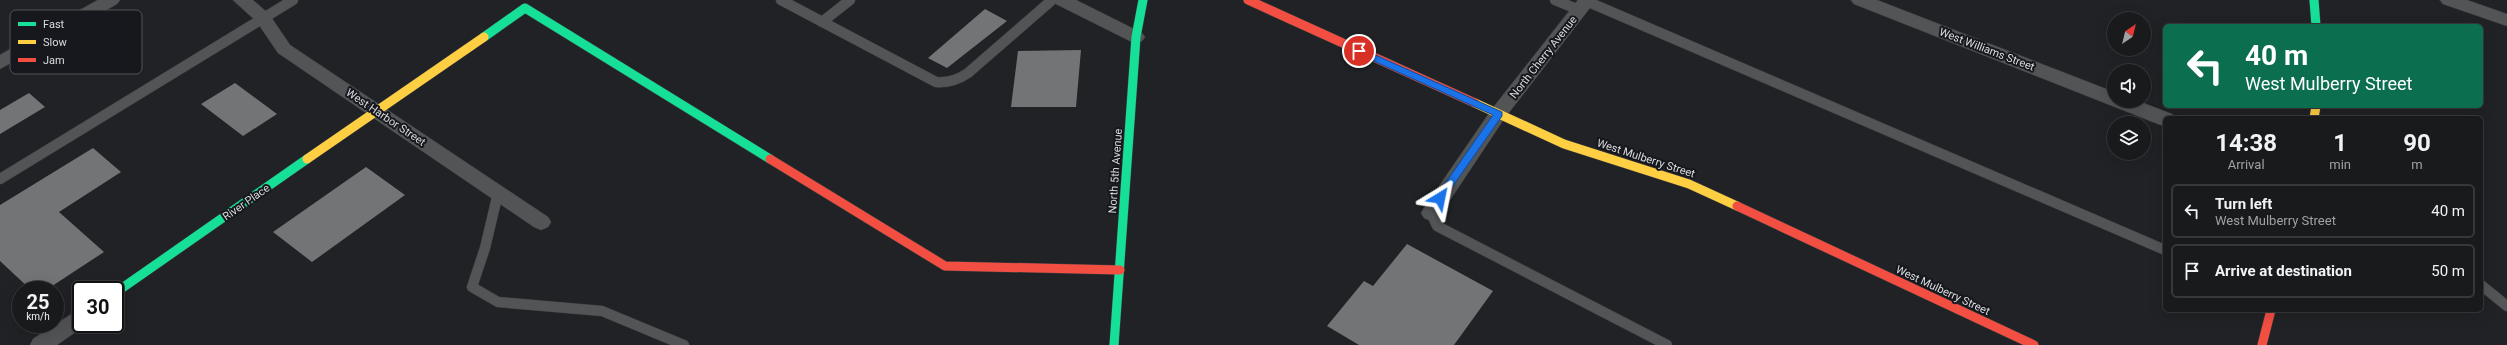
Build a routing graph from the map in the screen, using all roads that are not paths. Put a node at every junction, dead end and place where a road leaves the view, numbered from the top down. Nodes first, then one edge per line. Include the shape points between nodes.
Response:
1 (111, 0) edge
2 (242, 0) edge
3 (293, 0) edge
4 (781, 0) edge
5 (850, 0) edge
6 (1052, 0) edge
7 (1062, 0) edge
8 (1143, 0) edge
9 (1248, 0) edge
10 (1555, 0) edge
11 (1860, 0) edge
12 (2314, 0) edge
13 (2449, 0) edge
14 (1584, 4) edge
15 (93, 10) edge
16 (263, 18) junction
17 (2507, 20) edge
18 (822, 22) junction
19 (2316, 24) edge
20 (1136, 37) junction
21 (10, 57) edge
22 (0, 63) edge
23 (2107, 96) edge
24 (2137, 108) edge
25 (377, 111) junction
26 (1498, 114) junction
27 (2163, 118) edge
28 (0, 179) edge
29 (498, 193) junction
30 (1431, 213) joint
31 (541, 222) dead end
32 (2163, 249) edge
33 (1120, 270) junction
34 (124, 287) edge
35 (2483, 287) edge
36 (2507, 306) edge
37 (2270, 312) edge
38 (72, 323) edge
39 (40, 345) edge
40 (684, 345) edge
41 (1114, 345) edge
42 (1667, 345) edge
43 (2034, 345) edge
44 (2262, 345) edge

1 - 15 street
2 - 16 street, West Harbor Street
3 - 16 lane
4 - 18 lane
5 - 18 lane
6 - 18 lane via 968,73 959,80 949,83 936,82
7 - 20 street
8 - 20 street, North 5th Avenue
9 - 26 street, West Mulberry Street
10 - 14 lane
11 - 23 street, West Williams Street
12 - 19 street
13 - 17 street
14 - 26 street, North Cherry Avenue
14 - 32 lane
16 - 25 street, West Harbor Street via 284,49
16 - 28 lane
20 - 33 street, North 5th Avenue
21 - 22 street
24 - 27 street
25 - 29 street, West Harbor Street
25 - 33 street, River Place via 525,8 945,266
25 - 34 street, River Place
26 - 30 street, North Cherry Avenue
26 - 43 street, West Mulberry Street via 1564,144 1689,184
29 - 31 street, West Harbor Street
29 - 40 lane via 485,248 472,287 498,302 602,311
30 - 42 lane via 1437,226
33 - 41 street, North 5th Avenue
35 - 36 lane
37 - 44 street
38 - 39 street

